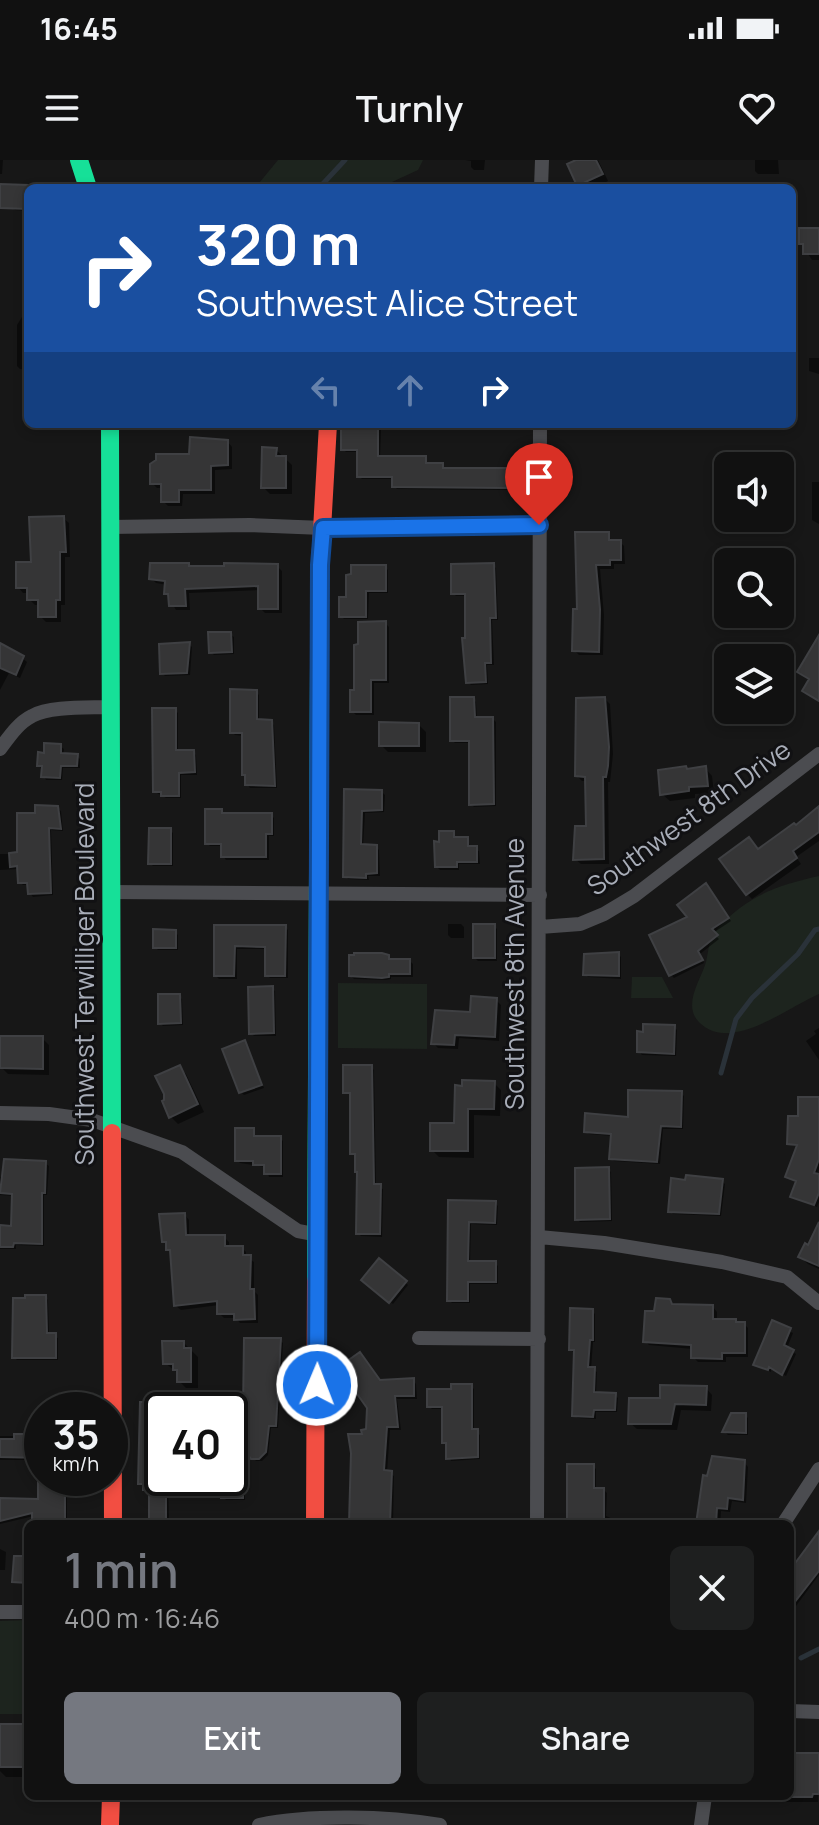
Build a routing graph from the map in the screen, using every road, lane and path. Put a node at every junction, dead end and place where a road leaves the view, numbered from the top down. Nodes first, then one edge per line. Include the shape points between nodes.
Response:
1 (79, 160) edge
2 (542, 160) edge
3 (87, 184) edge
4 (541, 184) edge
5 (110, 428) edge
6 (328, 428) edge
7 (540, 428) edge
8 (539, 525) junction
9 (109, 527) junction
10 (323, 528) junction
11 (110, 707) junction
12 (0, 749) edge
13 (819, 754) edge
14 (110, 892) junction
15 (317, 893) junction
16 (540, 895) junction
17 (540, 927) junction
18 (0, 1113) edge
19 (113, 1128) junction
20 (319, 1235) junction
21 (539, 1237) junction
22 (818, 1300) edge
23 (419, 1338) dead end
24 (539, 1339) junction
25 (819, 1469) edge
26 (113, 1520) edge
27 (315, 1520) edge
28 (537, 1520) edge
29 (786, 1520) edge
30 (0, 1612) edge
31 (24, 1612) edge
32 (794, 1711) edge
33 (819, 1712) edge
34 (111, 1800) edge
35 (704, 1800) edge
36 (110, 1825) edge
37 (259, 1825) edge
38 (440, 1825) edge
39 (701, 1825) edge

1 - 3 main road
2 - 4 street
5 - 9 main road, Southwest Terwilliger Boulevard
6 - 10 main road
7 - 8 street, Southwest 8th Avenue
8 - 10 street
8 - 16 street, Southwest 8th Avenue
9 - 10 street
9 - 11 main road, Southwest Terwilliger Boulevard
10 - 15 main road
11 - 12 street via 33,715
11 - 14 main road, Southwest Terwilliger Boulevard
13 - 17 street, Southwest 8th Drive via 634,896 580,924
14 - 15 street
14 - 19 main road, Southwest Terwilliger Boulevard
15 - 16 street
15 - 20 main road
16 - 17 street, Southwest 8th Avenue
17 - 21 street, Southwest 8th Avenue
18 - 19 street via 49,1114
19 - 20 street via 173,1147 298,1231
19 - 26 main road, Southwest Terwilliger Boulevard
20 - 27 main road
21 - 22 street via 722,1262 787,1277
21 - 24 street, Southwest 8th Avenue
23 - 24 street
24 - 28 street, Southwest 8th Avenue
25 - 29 street
30 - 31 street
32 - 33 street
34 - 36 main road
35 - 39 street
37 - 38 street via 299,1819 406,1819

